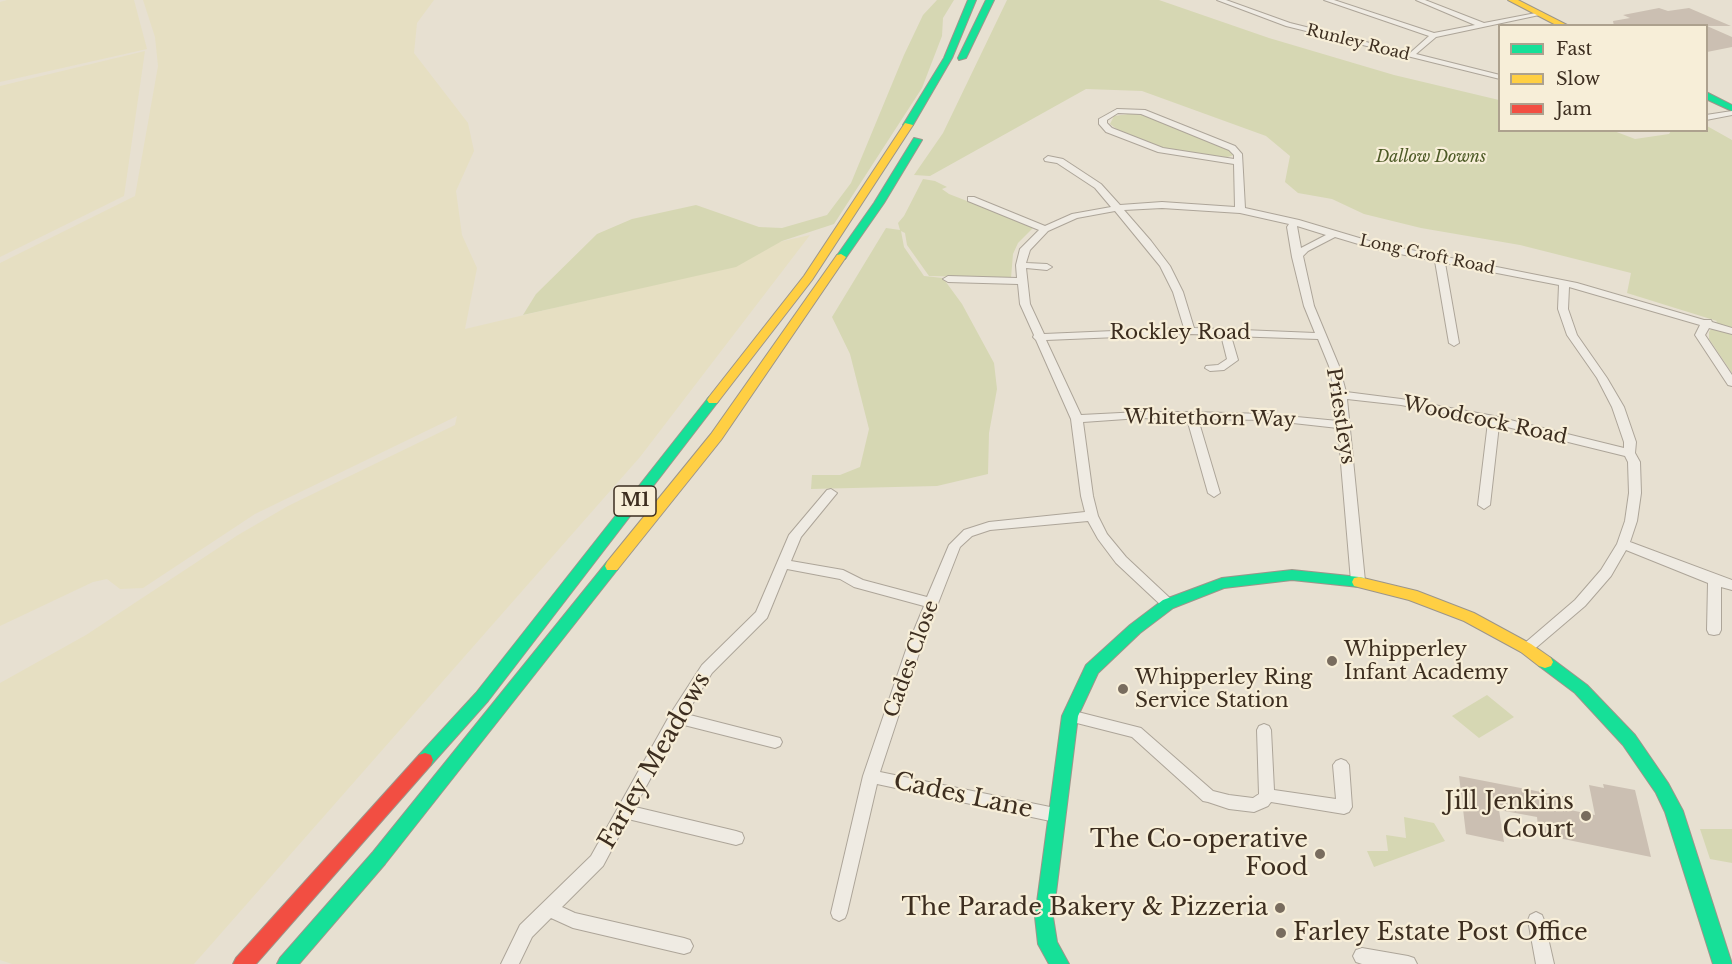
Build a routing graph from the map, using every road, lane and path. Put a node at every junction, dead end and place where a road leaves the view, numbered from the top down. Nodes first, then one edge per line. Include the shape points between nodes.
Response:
1 (972, 0) edge
2 (990, 0) edge
3 (1220, 0) edge
4 (1327, 0) edge
5 (1419, 0) edge
6 (1512, 0) edge
7 (1541, 14) junction
8 (1561, 24) edge
9 (1483, 26) junction
10 (1434, 35) junction
11 (1410, 56) junction
12 (1498, 77) edge
13 (950, 82) dead end
14 (1708, 96) edge
15 (1732, 108) edge
16 (1732, 113) edge
17 (1708, 118) edge
18 (926, 125) dead end
19 (1048, 159) dead end
20 (1238, 162) junction
21 (971, 199) dead end
22 (1118, 208) junction
23 (1240, 210) junction
24 (1296, 222) junction
25 (1045, 229) junction
26 (1334, 234) junction
27 (1297, 257) junction
28 (1439, 258) junction
29 (1021, 264) junction
30 (1048, 267) dead end
31 (948, 279) dead end
32 (1022, 281) junction
33 (1564, 284) junction
34 (1707, 322) junction
35 (1190, 331) junction
36 (1732, 331) edge
37 (1226, 332) junction
38 (1321, 336) junction
39 (1038, 337) junction
40 (1454, 343) dead end
41 (1210, 368) dead end
42 (1732, 383) edge
43 (1341, 395) junction
44 (1191, 415) junction
45 (1077, 419) junction
46 (1494, 420) junction
47 (1343, 425) junction
48 (1629, 453) junction
49 (831, 493) dead end
50 (1214, 493) dead end
51 (1484, 505) dead end
52 (1092, 516) junction
53 (1623, 544) junction
54 (784, 564) junction
55 (1714, 579) junction
56 (1358, 581) junction
57 (1732, 585) edge
58 (931, 603) junction
59 (1168, 604) junction
60 (1714, 630) dead end
61 (1526, 648) junction
62 (1070, 716) junction
63 (676, 717) junction
64 (1264, 730) dead end
65 (775, 742) dead end
66 (1341, 765) dead end
67 (871, 776) junction
68 (1267, 795) junction
69 (627, 812) junction
70 (1055, 815) junction
71 (736, 838) dead end
72 (550, 909) junction
73 (839, 913) dead end
74 (1536, 920) dead end
75 (684, 946) dead end
76 (1362, 956) dead end
77 (1726, 962) edge
78 (243, 964) edge
79 (287, 964) edge
80 (510, 964) edge
81 (1059, 964) edge
82 (1408, 964) edge
83 (1545, 964) edge

1 - 78 main road, M1 via 948,58 808,278 482,697
2 - 13 main road
3 - 11 street, Runley Road via 1288,25
4 - 10 street
5 - 9 street
6 - 7 main road
7 - 8 main road
7 - 9 street
9 - 10 street
10 - 11 street
11 - 12 street, Runley Road
14 - 15 main road
16 - 17 street
18 - 79 main road, M1 via 879,203 716,437 379,858
19 - 22 street via 1060,162 1098,186
20 - 20 street via 1238,154 1222,142 1142,112 1118,111 1103,119 1109,130 1161,150
20 - 23 street
21 - 25 street
22 - 23 street, Long Croft Road via 1162,205
22 - 25 street, Long Croft Road via 1075,216
22 - 35 street via 1165,266
23 - 24 street, Long Croft Road
24 - 26 street, Long Croft Road
24 - 27 street, Priestleys via 1292,227
25 - 29 street via 1025,249
26 - 27 street
26 - 28 street, Long Croft Road
27 - 38 street, Priestleys
28 - 33 street, Long Croft Road
28 - 40 street
29 - 30 street
29 - 32 street
31 - 32 street
32 - 39 street via 1025,304
33 - 34 street, Long Croft Road
33 - 48 street via 1563,309 1572,335 1618,407 1630,442
34 - 36 street, Long Croft Road
34 - 42 street via 1700,335
35 - 37 street, Rockley Road
35 - 39 street, Rockley Road
37 - 38 street, Rockley Road
37 - 41 street via 1233,360 1220,368
38 - 43 street, Priestleys
39 - 45 street
43 - 46 street, Woodcock Road
43 - 47 street, Priestleys
44 - 45 street, Whitethorn Way
44 - 47 street, Whitethorn Way
44 - 50 street
45 - 52 street
46 - 48 street, Woodcock Road
46 - 51 street
47 - 56 street, Priestleys
48 - 53 street via 1634,462 1635,493
49 - 54 street, Farley Meadows via 795,535
52 - 58 street, Cades Close via 989,526 968,533 956,544
52 - 59 street via 1121,560
53 - 55 street
53 - 61 street via 1606,573 1583,600
54 - 58 street via 843,575 859,584
54 - 63 street, Farley Meadows via 762,615 706,669
55 - 57 street
55 - 60 street
56 - 59 main road via 1292,574 1222,583
56 - 61 main road via 1460,613
58 - 67 street, Cades Close
59 - 62 main road via 1092,669
61 - 77 main road via 1598,705 1655,775 1674,811
62 - 68 street via 1136,732 1208,796 1254,805
62 - 70 main road
63 - 65 street
63 - 69 street, Farley Meadows
64 - 68 street
66 - 68 street via 1344,807
67 - 70 street, Cades Lane
67 - 73 street, Cades Close
69 - 71 street
69 - 72 street, Farley Meadows via 597,861
70 - 81 main road via 1044,917 1048,944
72 - 75 street via 573,920
72 - 80 street, Farley Meadows via 526,931
74 - 83 street
76 - 82 street

